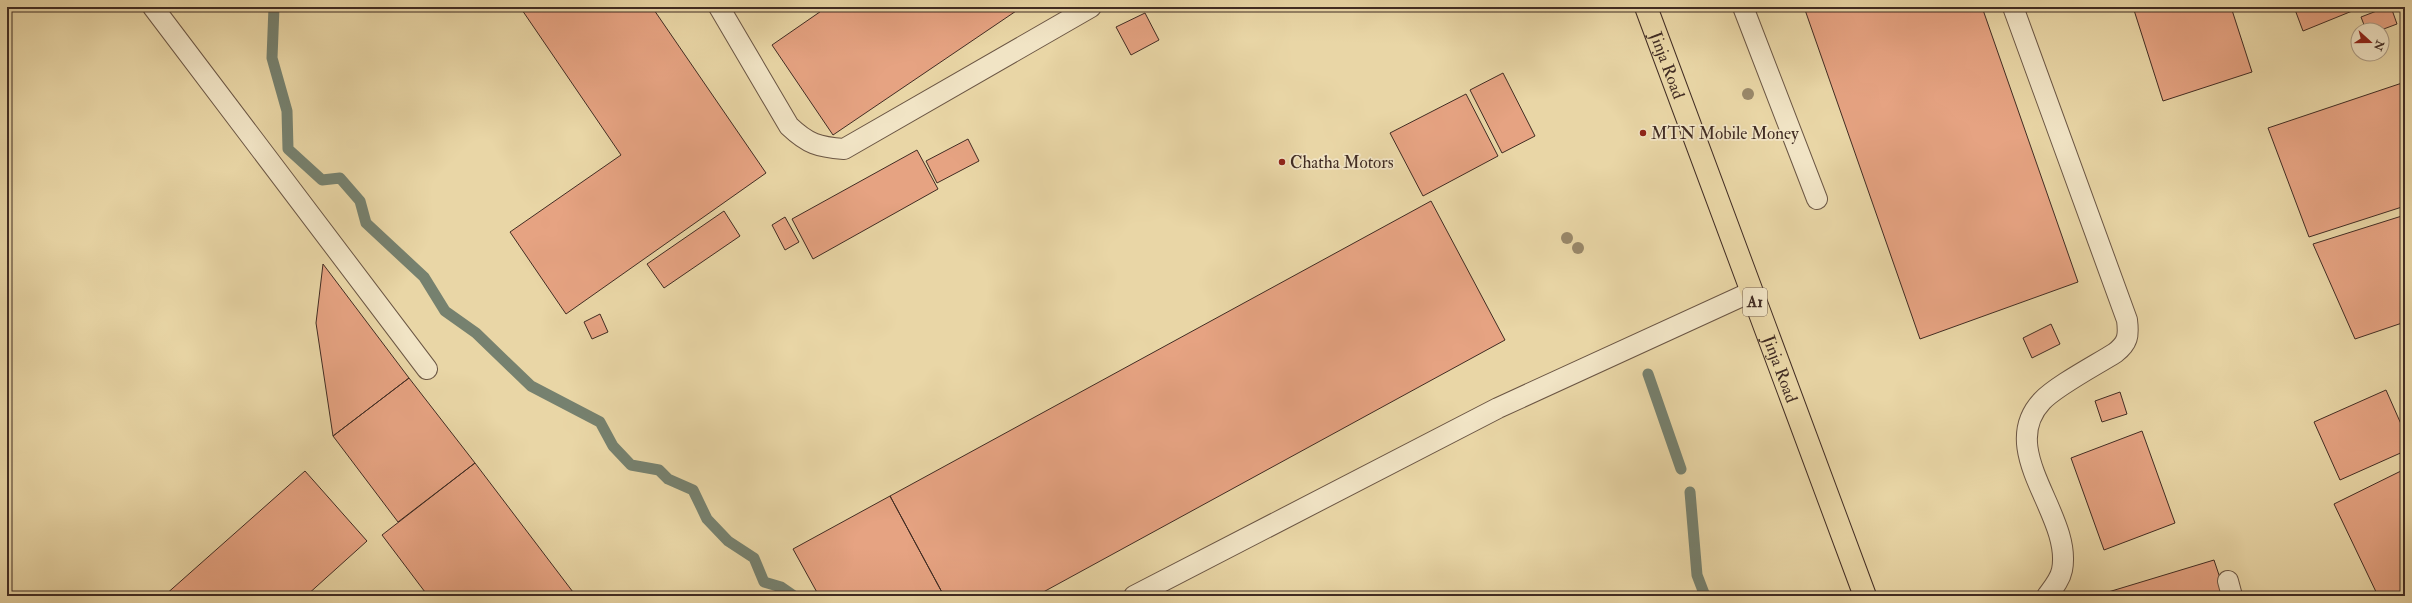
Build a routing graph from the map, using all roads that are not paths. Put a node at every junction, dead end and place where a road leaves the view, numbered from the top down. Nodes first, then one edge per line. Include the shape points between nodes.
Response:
1 (153, 7) edge
2 (719, 7) edge
3 (1091, 7) edge
4 (1646, 7) edge
5 (1743, 7) edge
6 (2013, 7) edge
7 (1817, 199) dead end
8 (1751, 292) junction
9 (427, 369) dead end
10 (1134, 596) edge
11 (1865, 596) edge
12 (2047, 596) edge

1 - 9 lane
2 - 3 lane via 789,126 803,139 816,145 844,149
4 - 8 highway, Jinja Road / A1
5 - 7 lane
6 - 12 lane via 2128,320 2129,336 2124,346 2116,353 2042,401 2032,415 2026,432 2027,450 2063,547 2062,571
8 - 10 lane via 1498,408
8 - 11 highway, Jinja Road / A1

